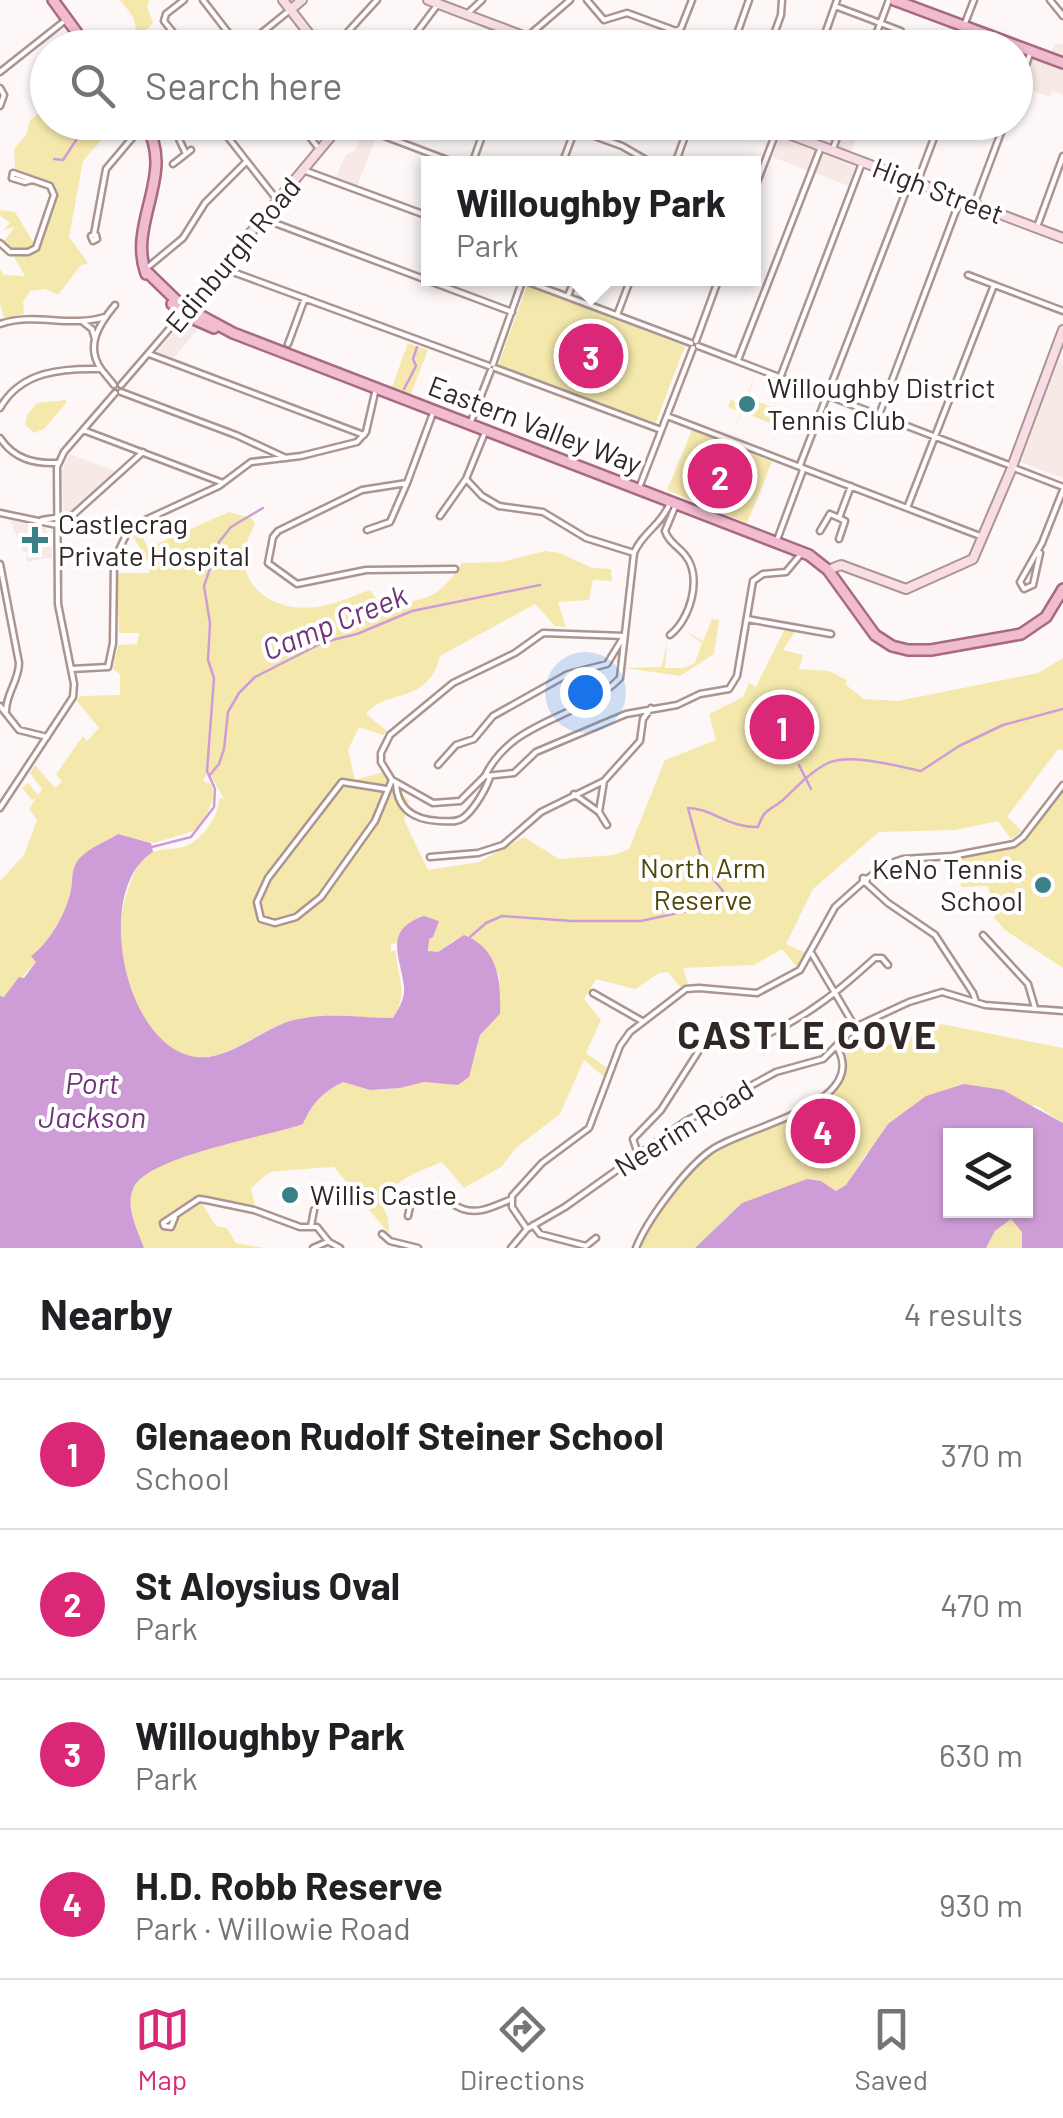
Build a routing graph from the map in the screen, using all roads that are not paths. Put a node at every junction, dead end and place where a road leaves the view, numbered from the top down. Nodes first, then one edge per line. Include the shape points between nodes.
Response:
1 (52, 0) edge
2 (184, 0) edge
3 (203, 0) edge
4 (283, 0) edge
5 (302, 0) edge
6 (377, 0) edge
7 (428, 0) edge
8 (482, 0) edge
9 (570, 0) edge
10 (587, 0) edge
11 (692, 0) edge
12 (749, 0) edge
13 (782, 0) edge
14 (891, 0) edge
15 (974, 0) edge
16 (1050, 0) edge
17 (836, 3) edge
18 (438, 4) junction
19 (290, 10) junction
20 (466, 15) junction
21 (1063, 16) edge
22 (66, 19) junction
23 (880, 23) junction
24 (964, 26) junction
25 (52, 30) edge
26 (74, 30) edge
27 (172, 30) edge
28 (227, 30) edge
29 (265, 30) edge
30 (306, 30) edge
31 (350, 30) edge
32 (419, 30) edge
33 (504, 30) edge
34 (531, 30) edge
35 (738, 30) edge
36 (775, 30) edge
37 (826, 30) edge
38 (877, 30) edge
39 (898, 30) edge
40 (975, 30) edge
41 (30, 48) edge
42 (1033, 52) edge
43 (1063, 63) edge
44 (0, 72) edge
45 (0, 88) edge
46 (0, 106) edge
47 (132, 140) edge
48 (151, 140) edge
49 (181, 140) edge
50 (230, 140) edge
51 (312, 140) edge
52 (329, 140) edge
53 (393, 140) edge
54 (607, 140) edge
55 (772, 140) edge
56 (805, 140) edge
57 (836, 140) edge
58 (932, 140) edge
59 (997, 140) edge
60 (820, 147) junction
61 (320, 150) junction
62 (832, 151) junction
63 (436, 156) edge
64 (639, 156) edge
65 (1063, 156) edge
66 (246, 162) junction
67 (862, 163) junction
68 (173, 164) dead end
69 (304, 170) junction
70 (761, 171) edge
71 (32, 180) dead end
72 (914, 182) junction
73 (960, 200) junction
74 (278, 201) junction
75 (974, 204) junction
76 (421, 213) edge
77 (263, 219) junction
78 (1036, 228) junction
79 (94, 234) dead end
80 (1063, 238) edge
81 (0, 243) edge
82 (3, 250) edge
83 (222, 268) junction
84 (145, 270) junction
85 (968, 276) dead end
86 (421, 278) edge
87 (994, 285) junction
88 (442, 286) edge
89 (521, 286) edge
90 (542, 286) edge
91 (572, 286) edge
92 (628, 286) edge
93 (717, 286) edge
94 (568, 296) junction
95 (305, 298) junction
96 (115, 305) dead end
97 (1063, 310) edge
98 (185, 311) junction
99 (512, 312) junction
100 (618, 315) junction
101 (105, 317) junction
102 (82, 322) junction
103 (0, 324) edge
104 (1063, 330) edge
105 (95, 339) junction
106 (288, 344) dead end
107 (694, 344) junction
108 (149, 354) junction
109 (1059, 354) edge
110 (94, 357) junction
111 (738, 360) junction
112 (492, 367) junction
113 (83, 369) junction
114 (101, 369) junction
115 (780, 378) junction
116 (376, 388) junction
117 (118, 389) junction
118 (828, 396) junction
119 (0, 408) edge
120 (434, 410) junction
121 (878, 415) junction
122 (667, 416) junction
123 (470, 424) junction
124 (83, 430) junction
125 (486, 430) junction
126 (661, 430) junction
127 (364, 435) junction
128 (935, 437) junction
129 (0, 438) edge
130 (142, 452) junction
131 (286, 458) junction
132 (58, 462) junction
133 (1012, 467) junction
134 (802, 468) junction
135 (466, 479) junction
136 (224, 483) junction
137 (407, 483) junction
138 (851, 486) junction
139 (639, 488) junction
140 (1063, 489) edge
141 (674, 502) junction
142 (906, 508) junction
143 (2, 515) edge
144 (57, 516) junction
145 (440, 516) dead end
146 (839, 518) junction
147 (42, 520) junction
148 (57, 525) junction
149 (366, 530) dead end
150 (820, 531) dead end
151 (984, 537) junction
152 (839, 540) dead end
153 (777, 541) junction
154 (1042, 543) junction
155 (802, 552) junction
156 (634, 553) junction
157 (0, 564) edge
158 (455, 569) dead end
159 (828, 570) junction
160 (1063, 589) edge
161 (746, 619) junction
162 (831, 634) dead end
163 (670, 635) dead end
164 (624, 636) junction
165 (71, 669) junction
166 (8, 694) junction
167 (0, 698) edge
168 (0, 706) edge
169 (651, 708) junction
170 (6, 711) junction
171 (47, 737) junction
172 (438, 765) dead end
173 (488, 776) junction
174 (604, 781) junction
175 (394, 782) junction
176 (1063, 785) edge
177 (386, 790) junction
178 (574, 794) junction
179 (0, 808) edge
180 (599, 812) junction
181 (607, 825) dead end
182 (430, 856) dead end
183 (865, 881) junction
184 (982, 934) dead end
185 (812, 954) junction
186 (888, 965) dead end
187 (836, 992) junction
188 (594, 993) dead end
189 (976, 1002) junction
190 (1034, 1008) junction
191 (1063, 1011) edge
192 (642, 1022) junction
193 (855, 1027) junction
194 (770, 1034) dead end
195 (837, 1047) junction
196 (700, 1049) dead end
197 (638, 1154) junction
198 (512, 1198) junction
199 (314, 1210) dead end
200 (408, 1216) dead end
201 (175, 1217) dead end
202 (533, 1225) junction
203 (311, 1226) junction
204 (527, 1229) junction
205 (382, 1234) dead end
206 (596, 1238) dead end
207 (329, 1242) junction
208 (313, 1248) edge
209 (340, 1248) edge
210 (418, 1248) edge
211 (512, 1248) edge
212 (636, 1248) edge

1 - 22 main road
2 - 27 street via 165,15
3 - 28 street
4 - 19 street
5 - 19 street
6 - 31 street
7 - 18 street
8 - 20 street
9 - 34 street
10 - 11 street via 604,20 627,13 676,30
12 - 35 street
13 - 36 street
14 - 23 street
14 - 24 main road
15 - 24 street
16 - 21 street
17 - 23 street
17 - 37 street
18 - 20 street
18 - 32 street
19 - 29 street
19 - 30 street
20 - 33 street
22 - 25 street
22 - 26 main road
23 - 38 street
23 - 39 street
24 - 40 main road
41 - 44 street
42 - 43 main road
45 - 46 street
47 - 79 street via 106,169
48 - 84 main road via 158,165 140,239
49 - 68 street via 188,152
50 - 66 street
51 - 61 street
52 - 61 street, Edinburgh Road
53 - 63 street
54 - 64 street
55 - 70 street
56 - 60 street, High Street
57 - 62 street
58 - 72 street
59 - 75 street
60 - 62 street, High Street
60 - 111 street
61 - 69 street, Edinburgh Road
62 - 67 street, High Street
65 - 78 street
66 - 74 street
66 - 84 street via 205,203 183,238
67 - 72 street, High Street
67 - 115 street
69 - 74 street, Edinburgh Road
69 - 76 street
71 - 82 street via 54,190 36,248
72 - 73 street, High Street
72 - 118 street
73 - 75 street, High Street
73 - 121 street
74 - 77 street, Edinburgh Road
75 - 78 street, High Street
77 - 83 street, Edinburgh Road
77 - 86 street
78 - 80 street, High Street
81 - 82 street
83 - 95 street
83 - 98 street, Edinburgh Road
84 - 98 main road, Eastern Valley Way via 155,290
85 - 87 street
87 - 97 street
87 - 128 street
88 - 99 street
89 - 99 street
90 - 94 street
91 - 94 street
92 - 100 street
93 - 107 street
94 - 100 street
95 - 106 street
95 - 112 street
96 - 101 street
98 - 108 street, Edinburgh Road
98 - 116 main road, Eastern Valley Way via 203,325
99 - 112 street
100 - 107 street
101 - 102 street
101 - 105 street
102 - 103 street via 26,318
102 - 105 street
104 - 109 street
105 - 110 street
107 - 111 street
107 - 122 street
108 - 117 street, Edinburgh Road
108 - 127 street
109 - 133 street
110 - 113 street
110 - 114 street
111 - 115 street
112 - 123 street
112 - 126 street
113 - 114 street
113 - 119 street via 29,378
114 - 117 street
115 - 118 street
116 - 120 main road, Eastern Valley Way
116 - 127 street
117 - 124 street, Edinburgh Road
117 - 131 street
118 - 121 street
118 - 134 street
120 - 123 main road, Eastern Valley Way
120 - 137 street
121 - 128 street
122 - 126 street
122 - 134 street
123 - 125 main road, Eastern Valley Way
124 - 130 street
124 - 132 street, Edinburgh Road
125 - 135 street
125 - 139 main road, Eastern Valley Way
126 - 139 street
127 - 131 street
128 - 133 street
128 - 142 street
129 - 132 street via 22,458
130 - 136 street
130 - 144 street via 73,514
131 - 136 street via 250,462
132 - 144 street
133 - 140 street
133 - 151 street
134 - 138 street
134 - 153 street
135 - 145 street
135 - 156 street via 499,506 543,512 586,538
136 - 165 street via 130,528 114,560 108,666
137 - 149 street via 390,522
137 - 158 street via 362,490 278,531 268,566 296,584 366,570
138 - 142 street
138 - 146 street
139 - 141 main road, Eastern Valley Way
140 - 154 street
141 - 153 main road, Eastern Valley Way
141 - 156 street
141 - 163 street via 665,531 688,558 692,590 684,619
142 - 151 street
143 - 147 street
144 - 147 street
144 - 148 street
146 - 150 street via 830,514
146 - 152 street via 846,521
147 - 148 street
148 - 165 street via 58,604
151 - 159 street via 972,559 909,589 841,564
153 - 155 main road, Eastern Valley Way
154 - 154 street via 1032,584 1024,589 1020,582
155 - 159 main road, Eastern Valley Way
155 - 161 street via 786,572 756,578
156 - 164 street
157 - 166 street via 19,663
159 - 160 main road, Eastern Valley Way via 875,635 913,650 1021,634 1046,616
161 - 162 street
161 - 169 street via 733,686
164 - 172 street via 607,664 568,674 493,716
164 - 173 street via 618,681 590,703 521,733
164 - 175 street via 543,633 462,676 390,735 381,753
165 - 171 street via 73,697
166 - 167 street
166 - 170 street
168 - 170 street
169 - 173 street via 563,738 514,773
169 - 174 street via 642,719 640,741
170 - 171 street via 19,730
171 - 179 street
173 - 175 street via 450,804 426,802
173 - 175 street via 466,816 455,822 412,814
174 - 178 street
174 - 180 street
175 - 177 street
176 - 183 street via 1014,844 903,859
177 - 177 street via 375,820 321,898 296,917 261,919 257,902 268,878 342,782
178 - 180 street
178 - 182 street via 491,850
180 - 181 street
183 - 185 street via 832,910
183 - 189 street via 935,935
184 - 190 street via 1028,984
185 - 187 street
185 - 192 street via 800,970 762,992 693,988
186 - 187 street via 878,956
187 - 193 street
187 - 194 street
188 - 192 street
189 - 190 street, Neerim Road
189 - 193 street, Neerim Road via 929,994
190 - 191 street, Neerim Road
192 - 198 street via 622,1041 589,1128 542,1163
193 - 195 street, Neerim Road
195 - 197 street, Neerim Road via 820,1061 762,1079
195 - 212 street via 842,1070 830,1094 706,1153 649,1218
196 - 197 street via 661,1110 633,1139
197 - 202 street, Neerim Road
198 - 200 street via 468,1210 429,1191 412,1202
198 - 204 street
199 - 203 street
201 - 203 street via 206,1200
202 - 204 street, Neerim Road
202 - 206 street via 540,1234 586,1246
203 - 207 street
204 - 211 street, Neerim Road
205 - 210 street
207 - 208 street
207 - 209 street

